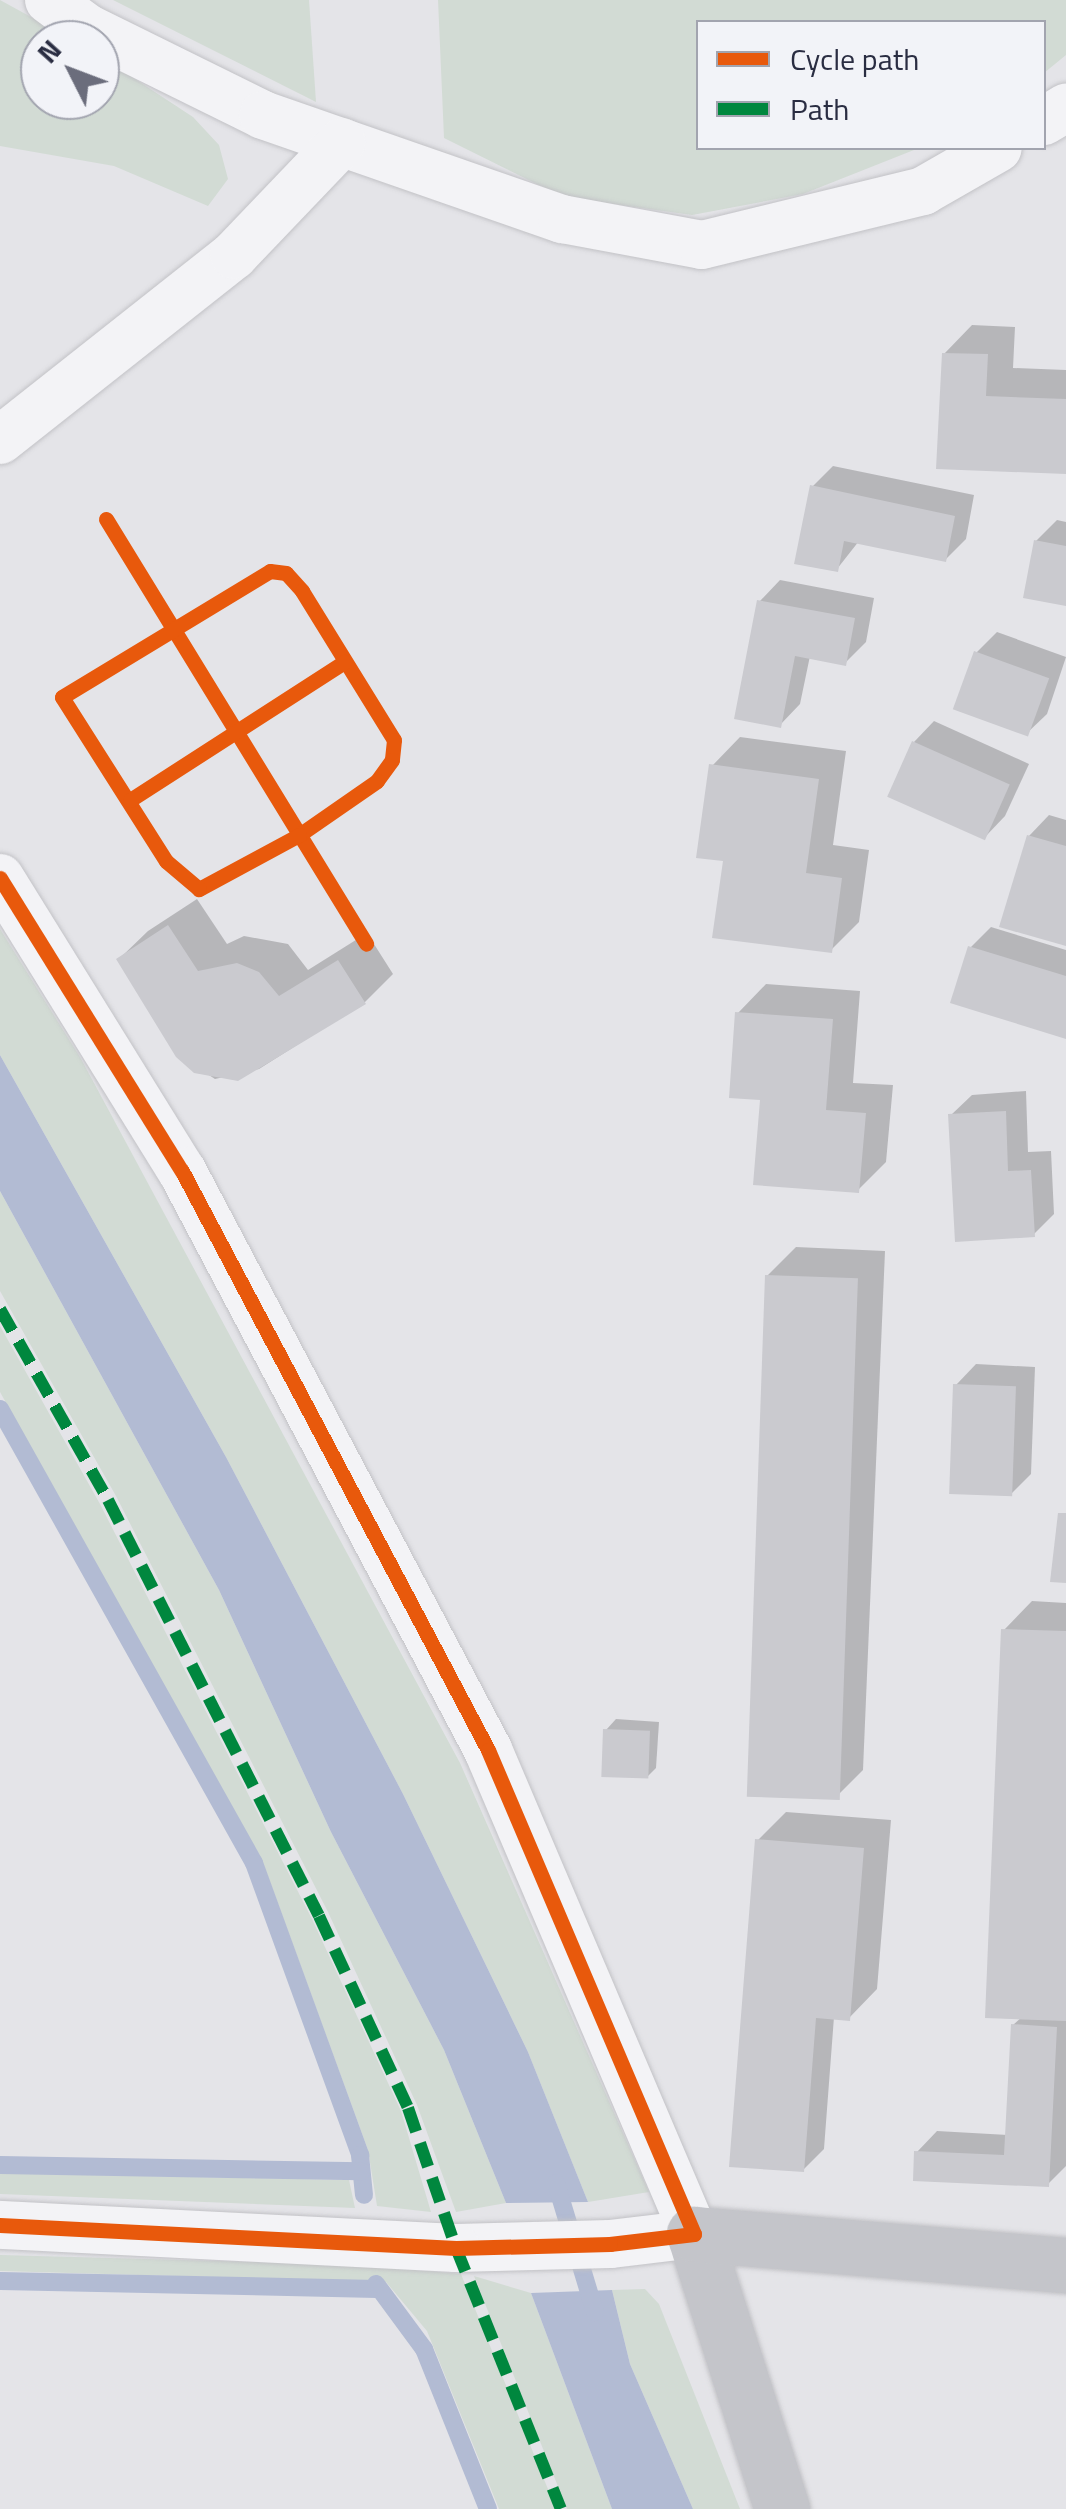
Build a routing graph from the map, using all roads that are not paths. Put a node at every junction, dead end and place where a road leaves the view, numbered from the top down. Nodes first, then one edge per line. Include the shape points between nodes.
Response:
1 (49, 0) edge
2 (342, 142) junction
3 (995, 150) edge
4 (0, 440) edge
5 (0, 878) edge
6 (0, 2225) edge
7 (694, 2234) junction
8 (1066, 2265) edge
9 (782, 2509) edge

1 - 2 street via 88,28 263,115
2 - 3 street via 562,219 702,245 923,191
2 - 4 street via 234,255
5 - 7 street via 182,1171 488,1750
6 - 7 street via 511,2246
7 - 8 street
7 - 9 street

